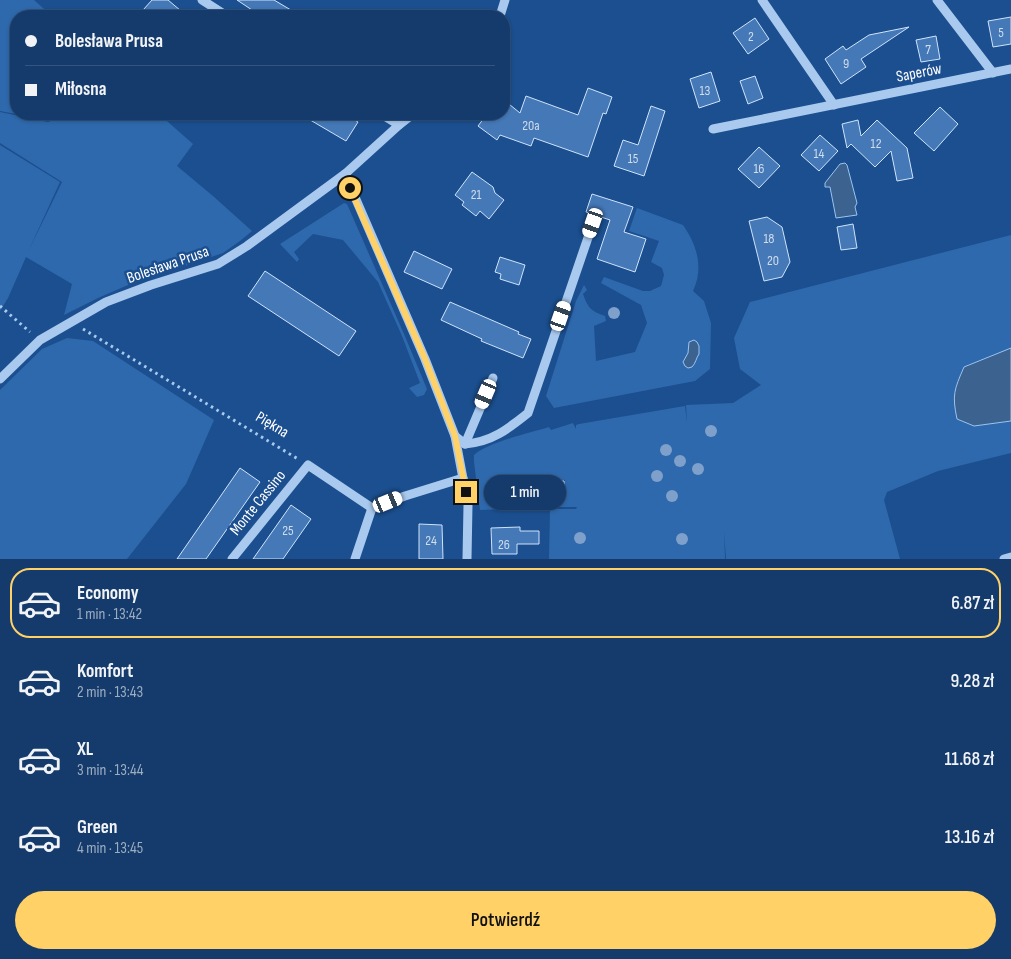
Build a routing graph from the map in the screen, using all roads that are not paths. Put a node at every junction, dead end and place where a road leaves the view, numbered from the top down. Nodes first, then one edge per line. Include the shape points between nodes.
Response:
1 (202, 0) edge
2 (762, 0) edge
3 (937, 0) edge
4 (217, 10) edge
5 (1011, 69) edge
6 (993, 73) junction
7 (834, 105) junction
8 (390, 120) edge
9 (405, 120) edge
10 (398, 125) junction
11 (713, 128) dead end
12 (345, 174) junction
13 (593, 223) dead end
14 (493, 378) dead end
15 (0, 379) edge
16 (455, 436) junction
17 (464, 444) junction
18 (463, 478) junction
19 (372, 508) junction
20 (1011, 557) edge
21 (232, 559) edge
22 (356, 559) edge
23 (467, 559) edge
24 (1004, 559) edge

1 - 4 street
2 - 7 street
3 - 6 street
5 - 6 street, Saperów
6 - 7 street, Saperów
7 - 11 street, Saperów
8 - 10 street
9 - 10 street, Bolesława Prusa
10 - 12 street, Bolesława Prusa
12 - 15 street, Bolesława Prusa via 248,246 218,264 106,302 40,340
12 - 16 street
13 - 17 street via 528,413 496,436
14 - 17 street
16 - 17 street
16 - 18 street
18 - 19 street
18 - 23 street via 468,506
19 - 21 street, Monte Cassino via 308,465
19 - 22 street
20 - 24 street

